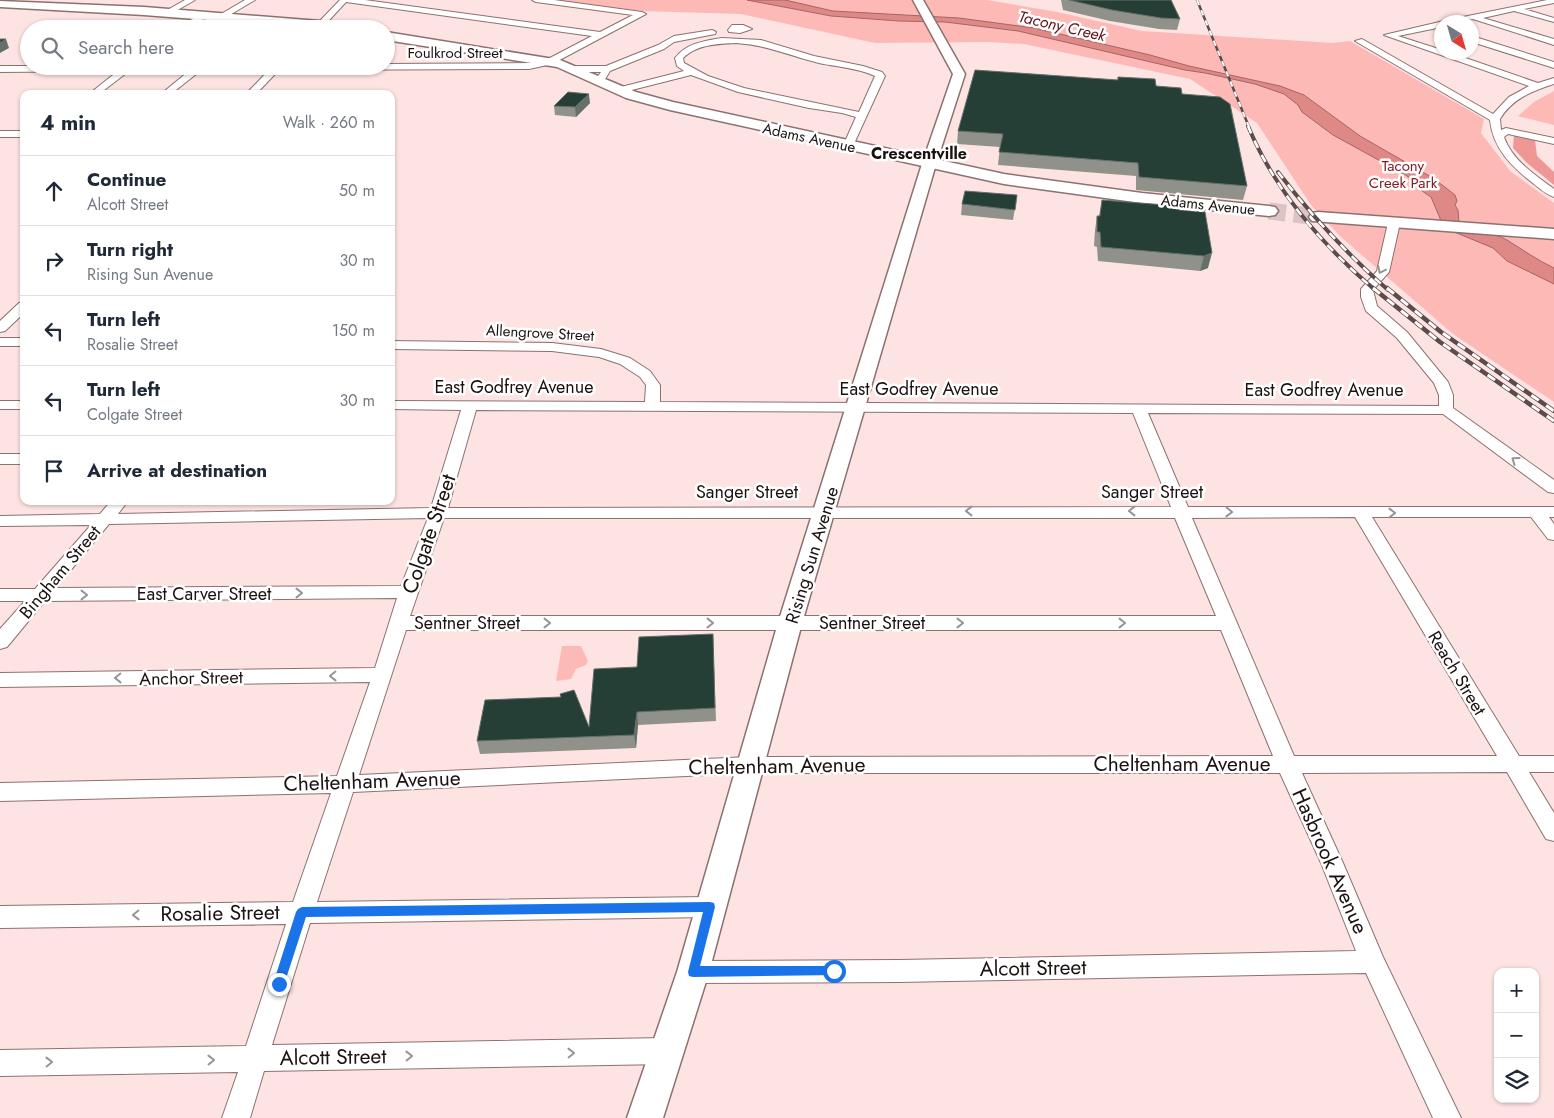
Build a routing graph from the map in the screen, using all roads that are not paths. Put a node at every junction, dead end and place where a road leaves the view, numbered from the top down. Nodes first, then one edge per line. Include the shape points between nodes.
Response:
1 (191, 0) edge
2 (251, 0) edge
3 (346, 0) edge
4 (536, 0) edge
5 (918, 0) edge
6 (1554, 1) edge
7 (5, 3) edge
8 (1514, 9) junction
9 (166, 13) junction
10 (205, 16) junction
11 (1479, 16) edge
12 (220, 17) junction
13 (1479, 19) edge
14 (196, 20) edge
15 (266, 20) edge
16 (325, 20) edge
17 (1554, 20) edge
18 (1434, 25) edge
19 (1431, 26) junction
20 (1434, 27) edge
21 (732, 30) dead end
22 (601, 35) junction
23 (1380, 37) junction
24 (395, 38) edge
25 (1479, 41) edge
26 (1554, 42) edge
27 (661, 47) junction
28 (685, 51) junction
29 (550, 62) junction
30 (526, 63) junction
31 (395, 65) edge
32 (1554, 65) edge
33 (570, 68) junction
34 (0, 69) edge
35 (20, 69) edge
36 (691, 72) junction
37 (118, 75) edge
38 (189, 75) edge
39 (269, 75) edge
40 (603, 75) junction
41 (1554, 81) edge
42 (1538, 86) junction
43 (98, 90) edge
44 (170, 90) edge
45 (254, 90) edge
46 (620, 90) junction
47 (866, 106) junction
48 (843, 110) junction
49 (861, 116) junction
50 (1495, 119) junction
51 (0, 134) edge
52 (20, 134) edge
53 (1498, 136) junction
54 (1554, 140) edge
55 (848, 146) junction
56 (929, 164) junction
57 (1554, 194) edge
58 (1269, 211) tunnel mouth
59 (1318, 216) tunnel mouth
60 (1394, 223) junction
61 (1554, 234) edge
62 (20, 310) edge
63 (0, 328) edge
64 (0, 342) edge
65 (20, 342) edge
66 (395, 345) edge
67 (0, 405) edge
68 (20, 405) edge
69 (395, 405) edge
70 (470, 405) junction
71 (652, 407) junction
72 (856, 408) junction
73 (1138, 408) junction
74 (1446, 410) junction
75 (0, 459) edge
76 (20, 459) edge
77 (1554, 488) edge
78 (116, 505) edge
79 (1180, 511) junction
80 (825, 512) junction
81 (1536, 512) junction
82 (1554, 512) edge
83 (438, 513) junction
84 (1361, 513) junction
85 (104, 519) junction
86 (0, 520) edge
87 (1554, 535) edge
88 (408, 592) junction
89 (0, 595) edge
90 (40, 595) junction
91 (398, 623) junction
92 (790, 623) junction
93 (1227, 623) junction
94 (0, 642) edge
95 (382, 675) junction
96 (0, 680) edge
97 (1512, 763) junction
98 (749, 764) junction
99 (1287, 764) junction
100 (1554, 764) edge
101 (344, 784) junction
102 (0, 792) edge
103 (1554, 832) edge
104 (710, 907) junction
105 (302, 912) junction
106 (0, 917) edge
107 (1373, 962) junction
108 (693, 972) junction
109 (666, 1050) junction
110 (255, 1059) junction
111 (0, 1063) edge
112 (236, 1118) edge
113 (645, 1118) edge
114 (1447, 1118) edge

1 - 9 street
2 - 12 street
3 - 16 street
3 - 22 street
4 - 22 street via 642,14
5 - 56 main road, Rising Sun Avenue via 959,74
6 - 8 street
7 - 9 highway
8 - 11 street
8 - 17 street
9 - 10 highway
10 - 12 highway
10 - 14 street
12 - 15 highway
13 - 26 street
18 - 19 street
19 - 20 street
19 - 23 street
21 - 27 street via 682,37
22 - 29 street
23 - 42 street
23 - 50 street via 1359,41
24 - 30 highway, Adams Avenue
25 - 32 street
27 - 28 street
27 - 40 street
28 - 36 street via 678,61
28 - 47 street via 705,44 737,41 769,44 879,74
29 - 30 highway, Adams Avenue
29 - 33 highway, Adams Avenue
30 - 31 street, Foulkrod Street
30 - 33 street, Foulkrod Street
33 - 40 highway, Adams Avenue
34 - 35 street, Foulkrod Street
36 - 46 street
36 - 48 street via 766,96
37 - 43 street
38 - 44 street
39 - 45 street
40 - 46 highway, Adams Avenue
41 - 42 street
42 - 50 street via 1509,101
46 - 55 highway, Adams Avenue via 678,108
47 - 48 street
47 - 49 street
48 - 49 street
49 - 55 street
50 - 53 street
51 - 52 street
53 - 54 street via 1506,131
53 - 57 street via 1511,158
55 - 56 highway, Adams Avenue
56 - 58 highway, Adams Avenue via 1104,194
56 - 72 main road, Rising Sun Avenue
59 - 60 highway
60 - 61 highway
60 -> 74 street via 1383,272 1367,290 1367,297 1371,308 1402,335 1441,382 1446,395
62 - 63 street
64 - 65 street
66 - 71 street, Allengrove Street via 552,347 601,353 625,361 645,374 653,385
67 - 68 street
69 - 70 street, East Godfrey Avenue
70 - 71 street, East Godfrey Avenue
70 - 83 street, Colgate Street
71 - 72 street, East Godfrey Avenue
72 - 73 street, East Godfrey Avenue
72 - 80 main road, Rising Sun Avenue
73 - 74 street, East Godfrey Avenue
73 - 79 street, Hasbrook Avenue
77 -> 74 street
75 - 76 street
78 - 85 street, Bingham Street
79 -> 80 street, Sanger Street
79 -> 84 street, Sanger Street
79 - 93 street, Hasbrook Avenue
80 - 83 street, Sanger Street
80 - 92 main road, Rising Sun Avenue
81 - 82 street, Sanger Street
84 -> 81 street, Sanger Street
81 - 87 street
83 - 85 street, Sanger Street
83 - 88 street, Colgate Street
84 - 97 street, Reach Street
85 - 86 street, Sanger Street
85 - 90 street, Bingham Street
90 -> 88 street, East Carver Street
88 - 91 street, Colgate Street
89 - 90 street, East Carver Street
90 - 94 street, Bingham Street
91 -> 92 street, Sentner Street
91 - 95 street, Colgate Street
92 -> 93 street, Sentner Street
92 - 98 main road, Rising Sun Avenue
93 - 99 street, Hasbrook Avenue
95 -> 96 street, Anchor Street
95 - 101 street, Colgate Street
97 - 99 street, Cheltenham Avenue
97 - 100 street, Cheltenham Avenue
97 - 103 street, Reach Street
98 - 99 street, Cheltenham Avenue
98 - 101 street, Cheltenham Avenue
98 - 104 main road, Rising Sun Avenue
99 - 107 street, Hasbrook Avenue
101 - 102 street, Cheltenham Avenue
101 - 105 street, Colgate Street
104 - 105 street, Rosalie Street
104 - 108 main road, Rising Sun Avenue
105 -> 106 street, Rosalie Street
105 - 110 street, Colgate Street
107 - 108 street, Alcott Street
107 - 114 street, Hasbrook Avenue
108 - 109 main road, Rising Sun Avenue
110 -> 109 street, Alcott Street
109 - 113 main road, Rising Sun Avenue
111 -> 110 street, Alcott Street
110 - 112 street, Colgate Street

